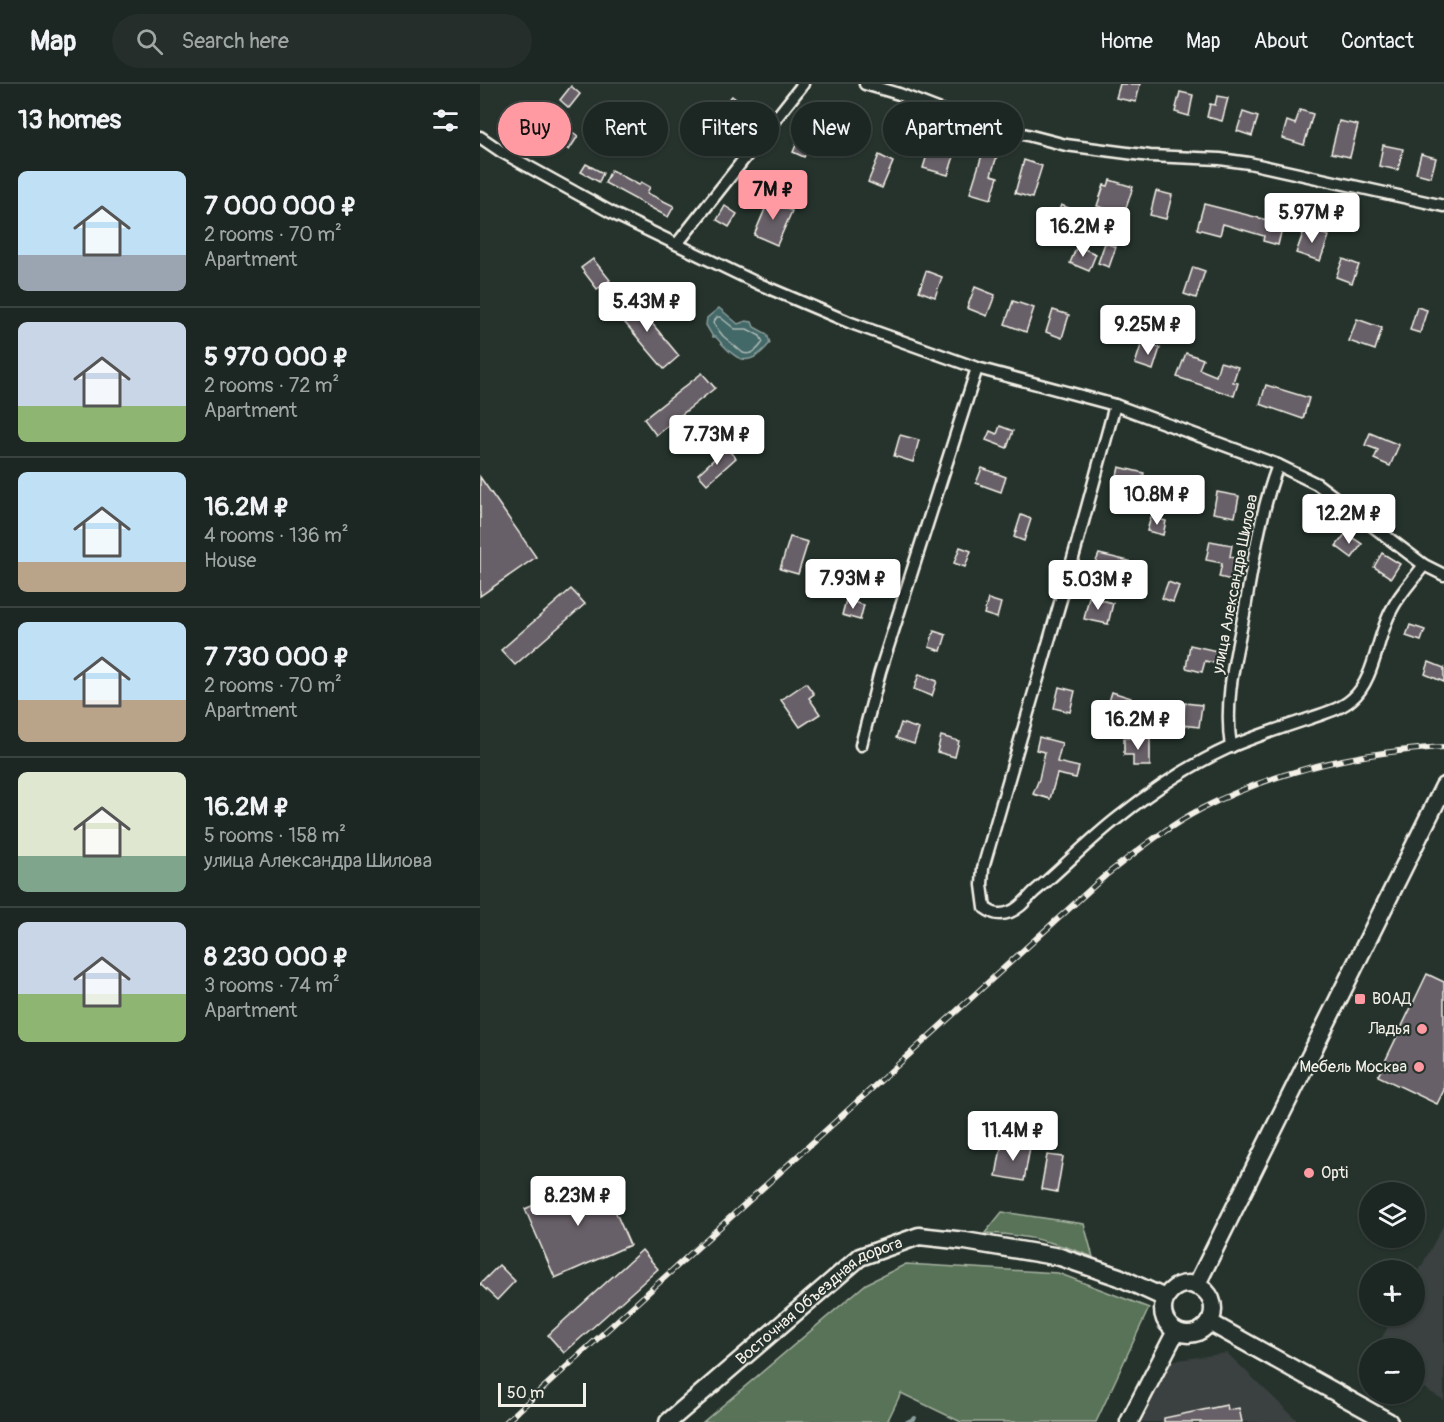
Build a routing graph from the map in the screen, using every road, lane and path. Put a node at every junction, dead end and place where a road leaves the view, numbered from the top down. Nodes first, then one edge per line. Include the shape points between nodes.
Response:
1 (803, 84) edge
2 (865, 84) edge
3 (901, 89) edge
4 (480, 137) edge
5 (1444, 206) edge
6 (677, 244) junction
7 (977, 368) junction
8 (1115, 405) junction
9 (1278, 465) junction
10 (1424, 565) junction
11 (1444, 575) edge
12 (861, 745) dead end
13 (1231, 747) junction
14 (1444, 786) edge
15 (1196, 1286) junction
16 (1165, 1298) junction
17 (1209, 1322) junction
18 (1176, 1331) junction
19 (668, 1422) edge
20 (1129, 1422) edge
21 (1389, 1422) edge

1 - 6 street
2 - 3 street
3 - 5 street via 961,118 1066,145 1249,163
4 - 6 street via 616,215
6 - 7 street via 851,323
7 - 8 street
7 - 12 street via 880,672
8 - 9 street
8 - 13 street via 983,868 985,908 1000,914 1020,907 1119,817 1163,784
9 - 10 street via 1327,491
9 - 13 street, улица Александра Шилова via 1258,532 1229,694 1227,722
10 - 11 street
10 - 13 street via 1392,607 1362,689 1351,701
14 - 15 main road
15 - 16 main road via 1179,1286
15 - 17 main road via 1211,1301 1213,1312
16 - 18 main road via 1164,1317
16 - 19 main road, Восточная Объездная дорога via 1060,1257 919,1236 860,1257
17 - 18 main road via 1196,1333
17 - 21 main road
18 - 20 main road

